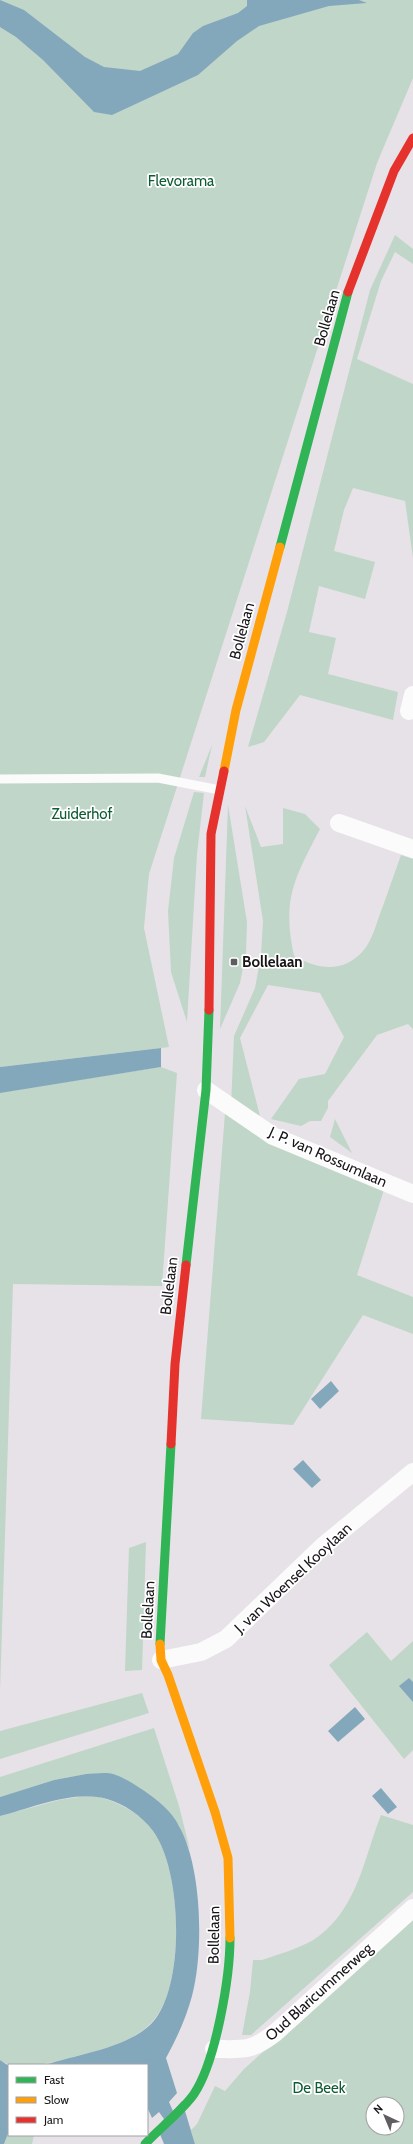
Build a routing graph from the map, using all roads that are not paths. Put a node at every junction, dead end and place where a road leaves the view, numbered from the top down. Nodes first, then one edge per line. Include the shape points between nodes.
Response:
1 (413, 138) edge
2 (0, 779) edge
3 (220, 790) junction
4 (339, 823) dead end
5 (413, 849) edge
6 (206, 1090) junction
7 (413, 1194) edge
8 (413, 1472) edge
9 (161, 1660) junction
10 (413, 1908) edge
11 (214, 2049) junction
12 (145, 2144) edge

1 - 3 main road, Bollelaan via 394,171 346,299 236,710
2 - 3 lane via 158,778
3 - 6 main road, Bollelaan via 211,834
4 - 5 street
6 - 7 street, J. P. van Rossumlaan via 273,1136
6 - 9 main road, Bollelaan via 175,1364 160,1634
8 - 9 street, J. van Woensel Kooylaan via 323,1546 226,1640 201,1652
9 - 11 main road, Bollelaan via 215,1812 228,1858 230,1956
10 - 11 street, Oud Blaricummerweg via 260,2045 244,2050
11 - 12 main road via 194,2094

